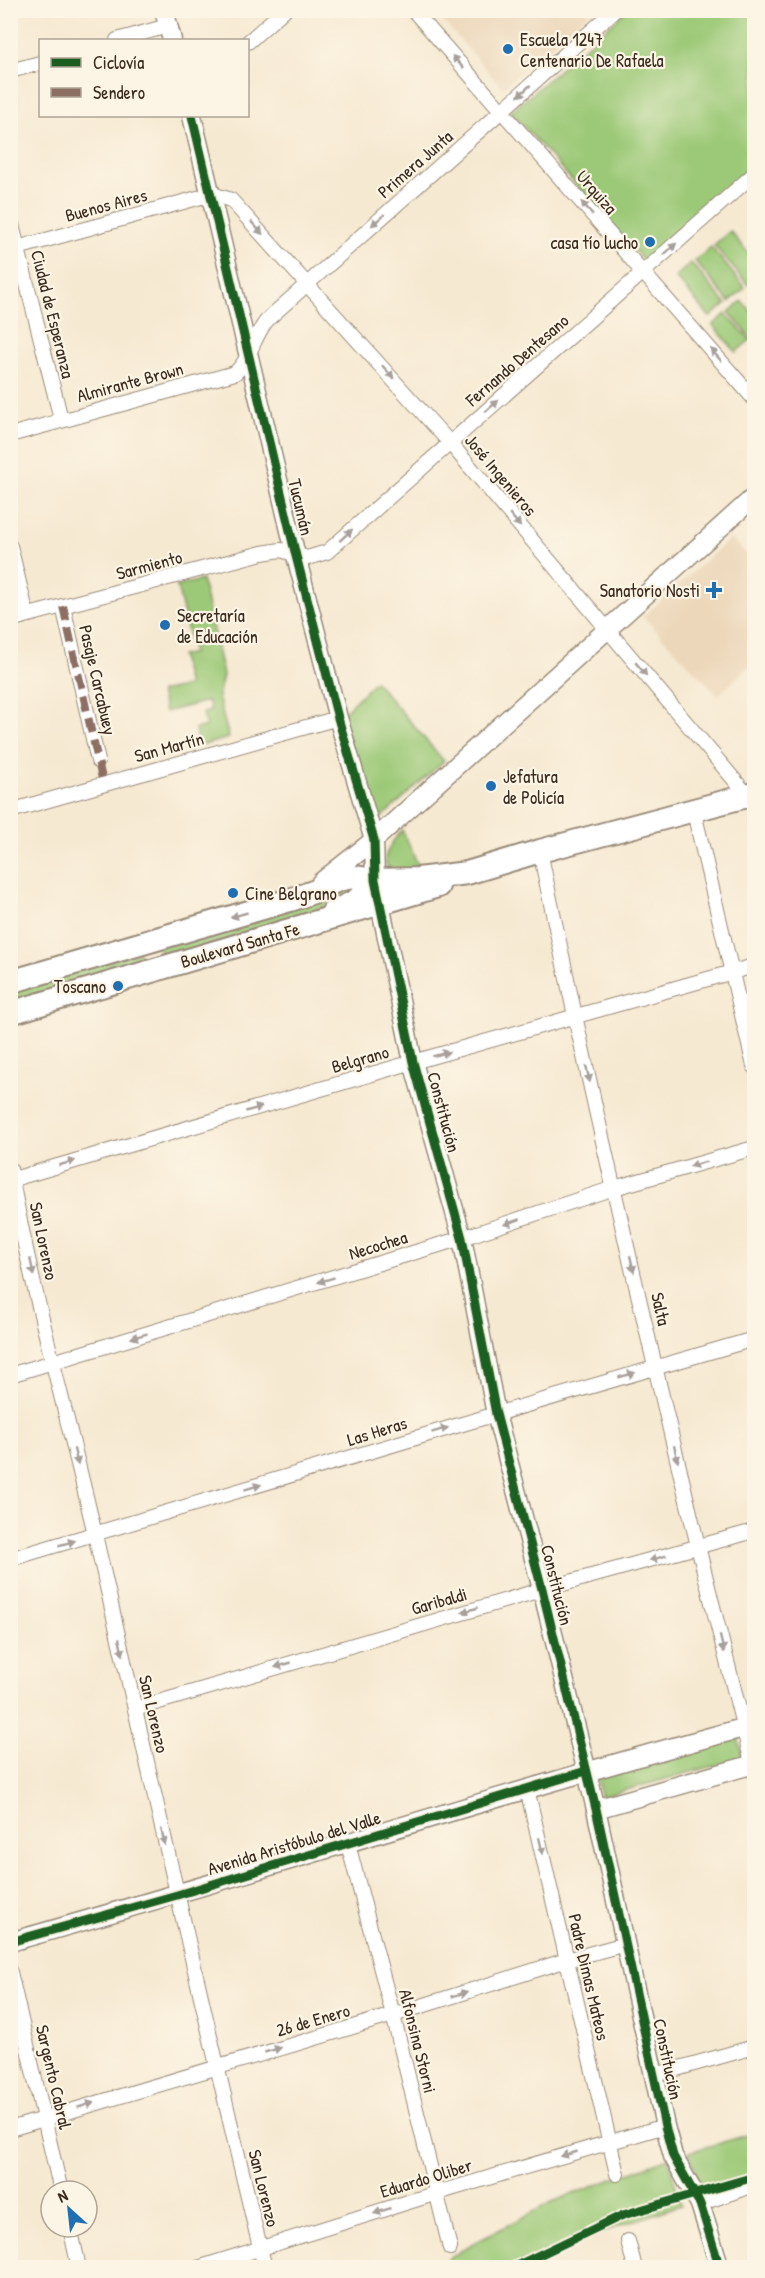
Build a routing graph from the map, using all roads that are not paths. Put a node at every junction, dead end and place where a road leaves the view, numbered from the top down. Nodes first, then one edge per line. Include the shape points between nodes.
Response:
1 (284, 10) edge
2 (413, 10) edge
3 (615, 10) edge
4 (168, 26) edge
5 (121, 39) edge
6 (249, 41) edge
7 (39, 63) edge
8 (10, 71) edge
9 (502, 111) junction
10 (192, 117) edge
11 (754, 174) edge
12 (212, 194) junction
13 (10, 217) edge
14 (14, 249) edge
15 (644, 272) junction
16 (308, 283) junction
17 (248, 352) junction
18 (754, 399) edge
19 (61, 419) junction
20 (10, 435) edge
21 (450, 443) junction
22 (754, 497) edge
23 (10, 546) edge
24 (296, 556) junction
25 (63, 606) junction
26 (27, 615) junction
27 (10, 620) edge
28 (607, 628) junction
29 (338, 718) junction
30 (98, 761) dead end
31 (751, 795) edge
32 (10, 811) edge
33 (694, 812) junction
34 (374, 840) junction
35 (540, 851) junction
36 (467, 873) junction
37 (375, 880) junction
38 (300, 896) junction
39 (381, 904) junction
40 (282, 932) junction
41 (146, 942) junction
42 (754, 966) edge
43 (153, 971) junction
44 (732, 972) junction
45 (10, 982) edge
46 (10, 1013) edge
47 (574, 1017) junction
48 (413, 1062) junction
49 (754, 1066) edge
50 (754, 1148) edge
51 (11, 1176) edge
52 (614, 1188) junction
53 (462, 1238) junction
54 (754, 1339) edge
55 (53, 1363) junction
56 (656, 1366) junction
57 (10, 1375) edge
58 (496, 1413) junction
59 (754, 1532) edge
60 (95, 1534) junction
61 (698, 1547) junction
62 (10, 1560) edge
63 (542, 1589) junction
64 (135, 1709) junction
65 (749, 1727) edge
66 (754, 1767) edge
67 (586, 1771) junction
68 (527, 1789) junction
69 (596, 1809) junction
70 (348, 1844) junction
71 (177, 1895) junction
72 (10, 1942) edge
73 (625, 1944) junction
74 (567, 1960) junction
75 (10, 1972) edge
76 (393, 2015) junction
77 (754, 2047) edge
78 (216, 2067) junction
79 (655, 2075) junction
80 (44, 2118) junction
81 (665, 2126) junction
82 (10, 2129) edge
83 (609, 2142) junction
84 (617, 2174) dead end
85 (59, 2179) edge
86 (754, 2185) edge
87 (437, 2193) junction
88 (700, 2204) junction
89 (73, 2239) edge
90 (628, 2241) dead end
91 (450, 2248) dead end
92 (261, 2249) junction
93 (79, 2268) edge
94 (198, 2268) edge
95 (265, 2268) edge
96 (635, 2268) edge
97 (720, 2268) edge

1 - 6 street
9 -> 2 street, Urquiza
3 -> 9 street, Primera Junta
4 - 5 street
7 - 8 street
15 -> 9 street, Urquiza
9 -> 16 street, Primera Junta
10 - 12 street, Tucumán
15 -> 11 street, Fernando Dentesano
12 - 14 street, Buenos Aires
12 -> 16 street, José Ingenieros via 231,200
12 - 17 street, Tucumán
13 - 14 street, Ciudad de Esperanza
14 - 19 street, Ciudad de Esperanza
18 -> 15 street, Urquiza
21 -> 15 street, Fernando Dentesano
16 - 17 street, Primera Junta via 260,329
16 -> 21 street, José Ingenieros
17 - 19 street, Almirante Brown via 235,373
17 - 24 street, Tucumán
19 - 20 street, Almirante Brown
24 -> 21 street, Fernando Dentesano via 307,558 327,552
21 -> 28 street, José Ingenieros
22 - 28 street
23 - 26 street
24 - 25 street, Sarmiento via 281,550 262,553
24 - 29 street, Tucumán
25 - 26 street, Sarmiento
25 - 30 street, Pasaje Carcabuey
26 - 27 street, Sarmiento
28 -> 31 street, José Ingenieros
28 - 34 street
29 - 32 street, San Martín
29 - 34 street, Tucumán
31 - 33 main road, Boulevard Santa Fe
33 - 35 main road, Boulevard Santa Fe
33 - 44 street
34 - 37 street, Tucumán
34 - 38 street
35 - 36 main road, Boulevard Santa Fe
35 - 47 street, Salta
36 - 37 main road, Boulevard Santa Fe
36 - 39 main road, Boulevard Santa Fe via 447,884
37 - 38 main road, Boulevard Santa Fe via 338,880
37 - 39 street, Tucumán
37 - 40 street via 342,906
38 -> 41 main road, Boulevard Santa Fe
39 - 40 main road, Boulevard Santa Fe
39 - 48 street, Constitución
40 - 43 main road, Boulevard Santa Fe
41 - 43 main road
41 - 45 main road, Boulevard Santa Fe
42 - 44 street, Belgrano
43 - 46 main road, Boulevard Santa Fe
44 - 47 street, Belgrano
44 - 49 street
48 -> 47 street, Belgrano
47 -> 52 street, Salta
51 -> 48 street, Belgrano
48 - 53 street, Constitución
50 -> 52 street, Necochea
51 -> 55 street, San Lorenzo
52 -> 53 street, Necochea
52 -> 56 street, Salta
53 -> 55 street, Necochea
53 - 58 street, Constitución
54 - 56 street, Las Heras
55 - 57 street, Necochea
55 -> 60 street, San Lorenzo
58 -> 56 street, Las Heras
56 -> 61 street, Salta
60 -> 58 street, Las Heras
58 - 63 street, Constitución
59 - 61 street, Garibaldi
62 -> 60 street, Las Heras
60 -> 64 street, San Lorenzo
61 -> 63 street, Garibaldi
61 -> 65 street, Salta
63 -> 64 street, Garibaldi
63 - 67 street, Constitución
64 -> 71 street, San Lorenzo
65 - 66 street, Salta
65 - 67 street, Avenida Aristóbulo del Valle
66 - 69 street
67 - 68 street, Avenida Aristóbulo del Valle
67 - 69 street, Constitución
68 - 70 street, Avenida Aristóbulo del Valle
68 -> 74 street, Padre Dimas Mateos
69 - 73 street, Constitución
70 - 71 street, Avenida Aristóbulo del Valle
70 - 76 street, Alfonsina Storni
71 - 72 street, Avenida Aristóbulo del Valle
71 - 78 street, San Lorenzo
73 - 74 street, 26 de Enero
73 - 79 street, Constitución
76 -> 74 street, 26 de Enero
74 - 83 street, Padre Dimas Mateos
75 - 80 street, Sargento Cabral
78 -> 76 street, 26 de Enero
76 - 87 street, Alfonsina Storni
77 - 79 street
80 -> 78 street, 26 de Enero
78 - 92 street, San Lorenzo
79 - 81 street, Constitución
80 - 82 street, 26 de Enero
80 - 85 street, Sargento Cabral
81 - 83 street, Eduardo Oliber
81 - 88 street, Constitución via 673,2156
83 - 84 street, Padre Dimas Mateos
83 -> 87 street, Eduardo Oliber
86 - 88 street
87 - 91 street, Alfonsina Storni
87 -> 92 street, Eduardo Oliber
88 - 97 street, Constitución
89 - 93 street
90 - 96 street
92 - 94 street, Eduardo Oliber
92 - 95 street, San Lorenzo

